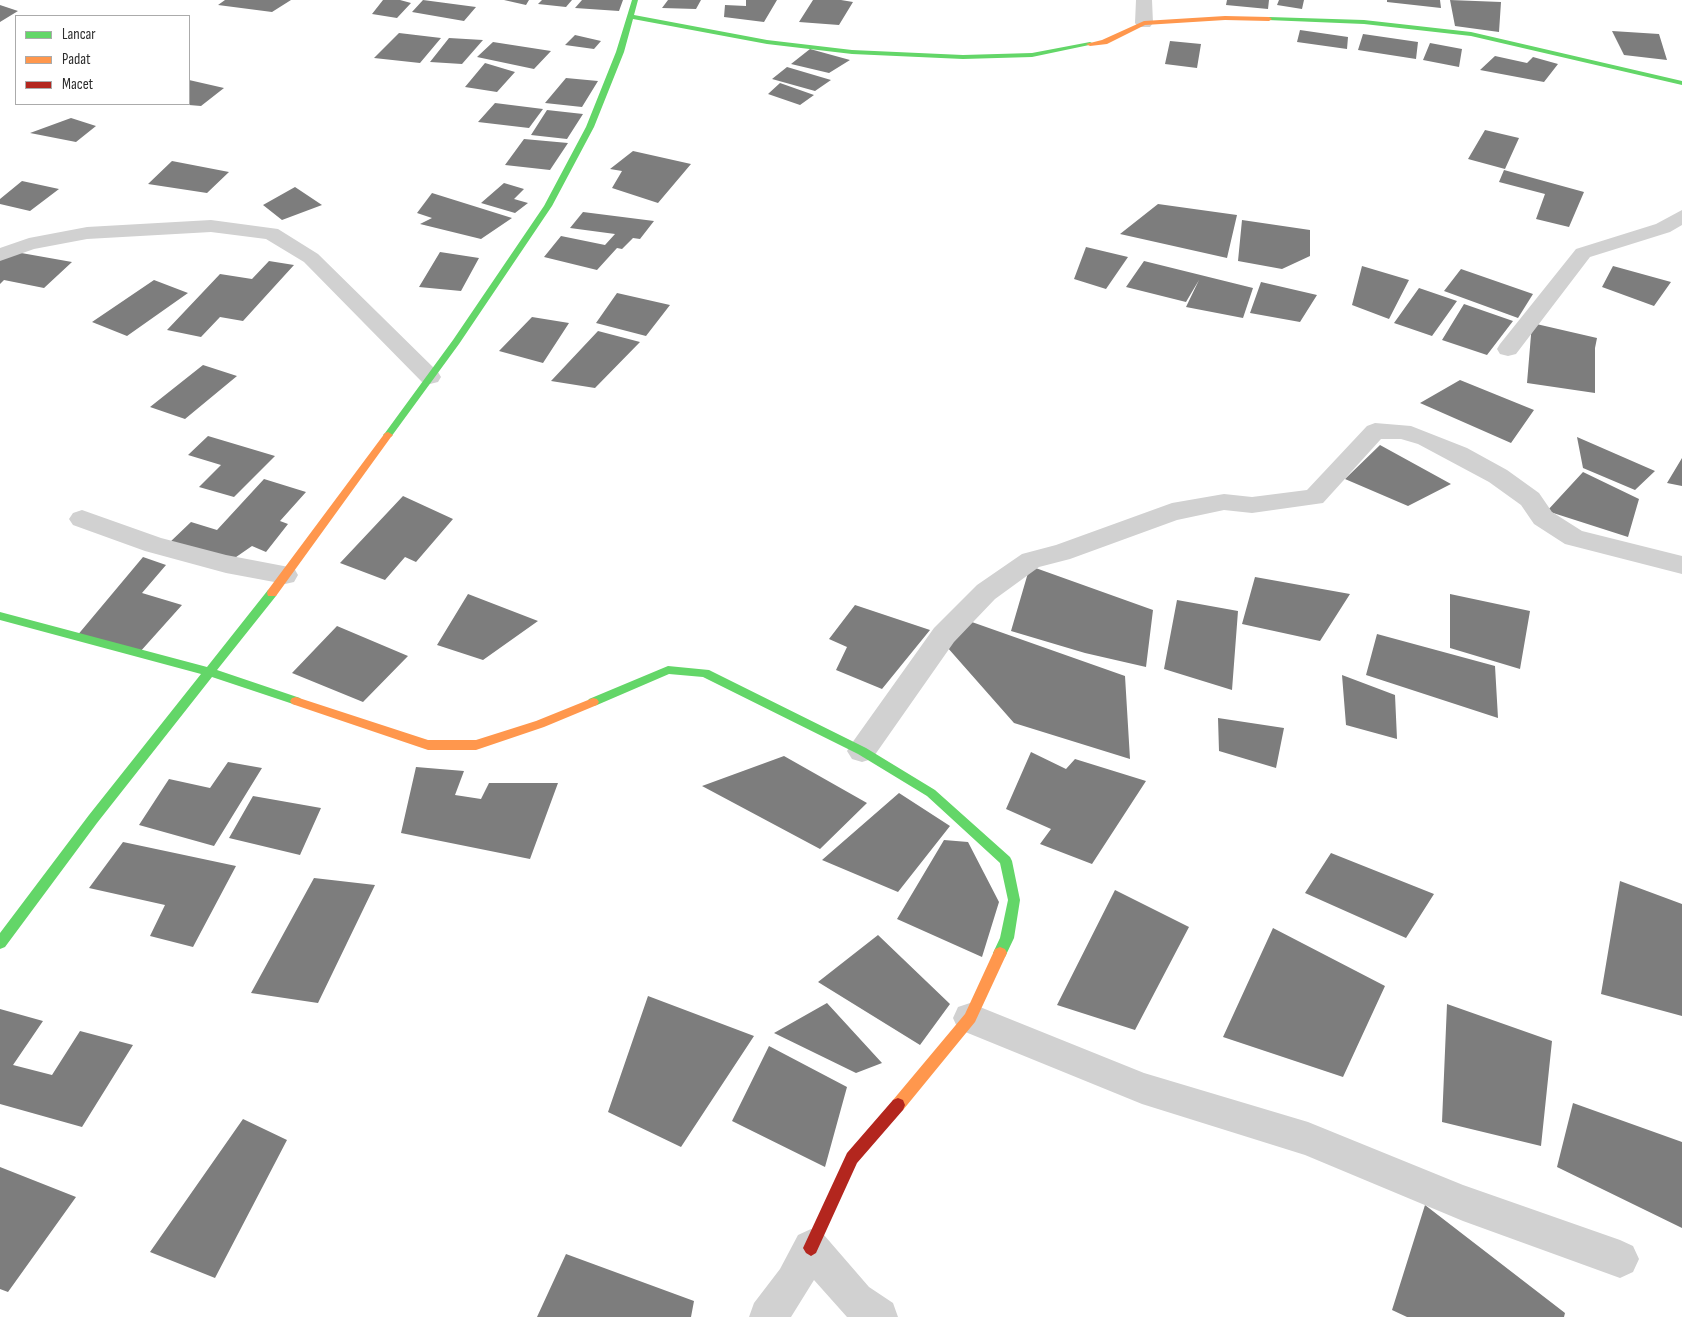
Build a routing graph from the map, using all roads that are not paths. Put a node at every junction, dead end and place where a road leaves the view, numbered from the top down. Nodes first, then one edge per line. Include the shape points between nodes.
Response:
1 (635, 0) edge
2 (1144, 0) edge
3 (631, 17) junction
4 (1144, 22) junction
5 (1682, 83) edge
6 (1682, 216) edge
7 (0, 255) edge
8 (1508, 349) dead end
9 (430, 377) junction
10 (82, 519) dead end
11 (1682, 565) edge
12 (285, 574) junction
13 (0, 616) edge
14 (210, 672) junction
15 (862, 751) junction
16 (0, 943) edge
17 (970, 1018) junction
18 (811, 1248) junction
19 (1620, 1259) dead end
20 (768, 1317) edge
21 (879, 1317) edge

1 - 3 street
2 - 4 street
3 - 4 street via 767,42 852,52 963,57 1032,55 1104,42
3 - 9 street via 590,128 548,206
4 - 5 street via 1224,18 1354,22 1461,33
6 - 8 street via 1664,228 1583,253
7 - 9 street via 30,244 87,233 212,226 271,233 311,258
9 - 12 street
10 - 12 street via 154,545 226,564
11 - 15 street via 1574,538 1543,518 1530,499 1498,476 1458,454 1403,431 1376,431 1314,497 1252,505 1224,502 1172,512 1062,553 1030,560 986,592 944,635
12 - 14 street
13 - 14 street
14 - 15 street via 428,745 476,745 540,724 668,670 705,673
14 - 16 street
15 - 17 street via 931,793 1006,861 1014,900 1007,938
17 - 18 street via 852,1158
17 - 19 street via 1142,1088 1308,1139 1463,1203
18 - 20 street via 793,1282
18 - 21 street via 856,1300

